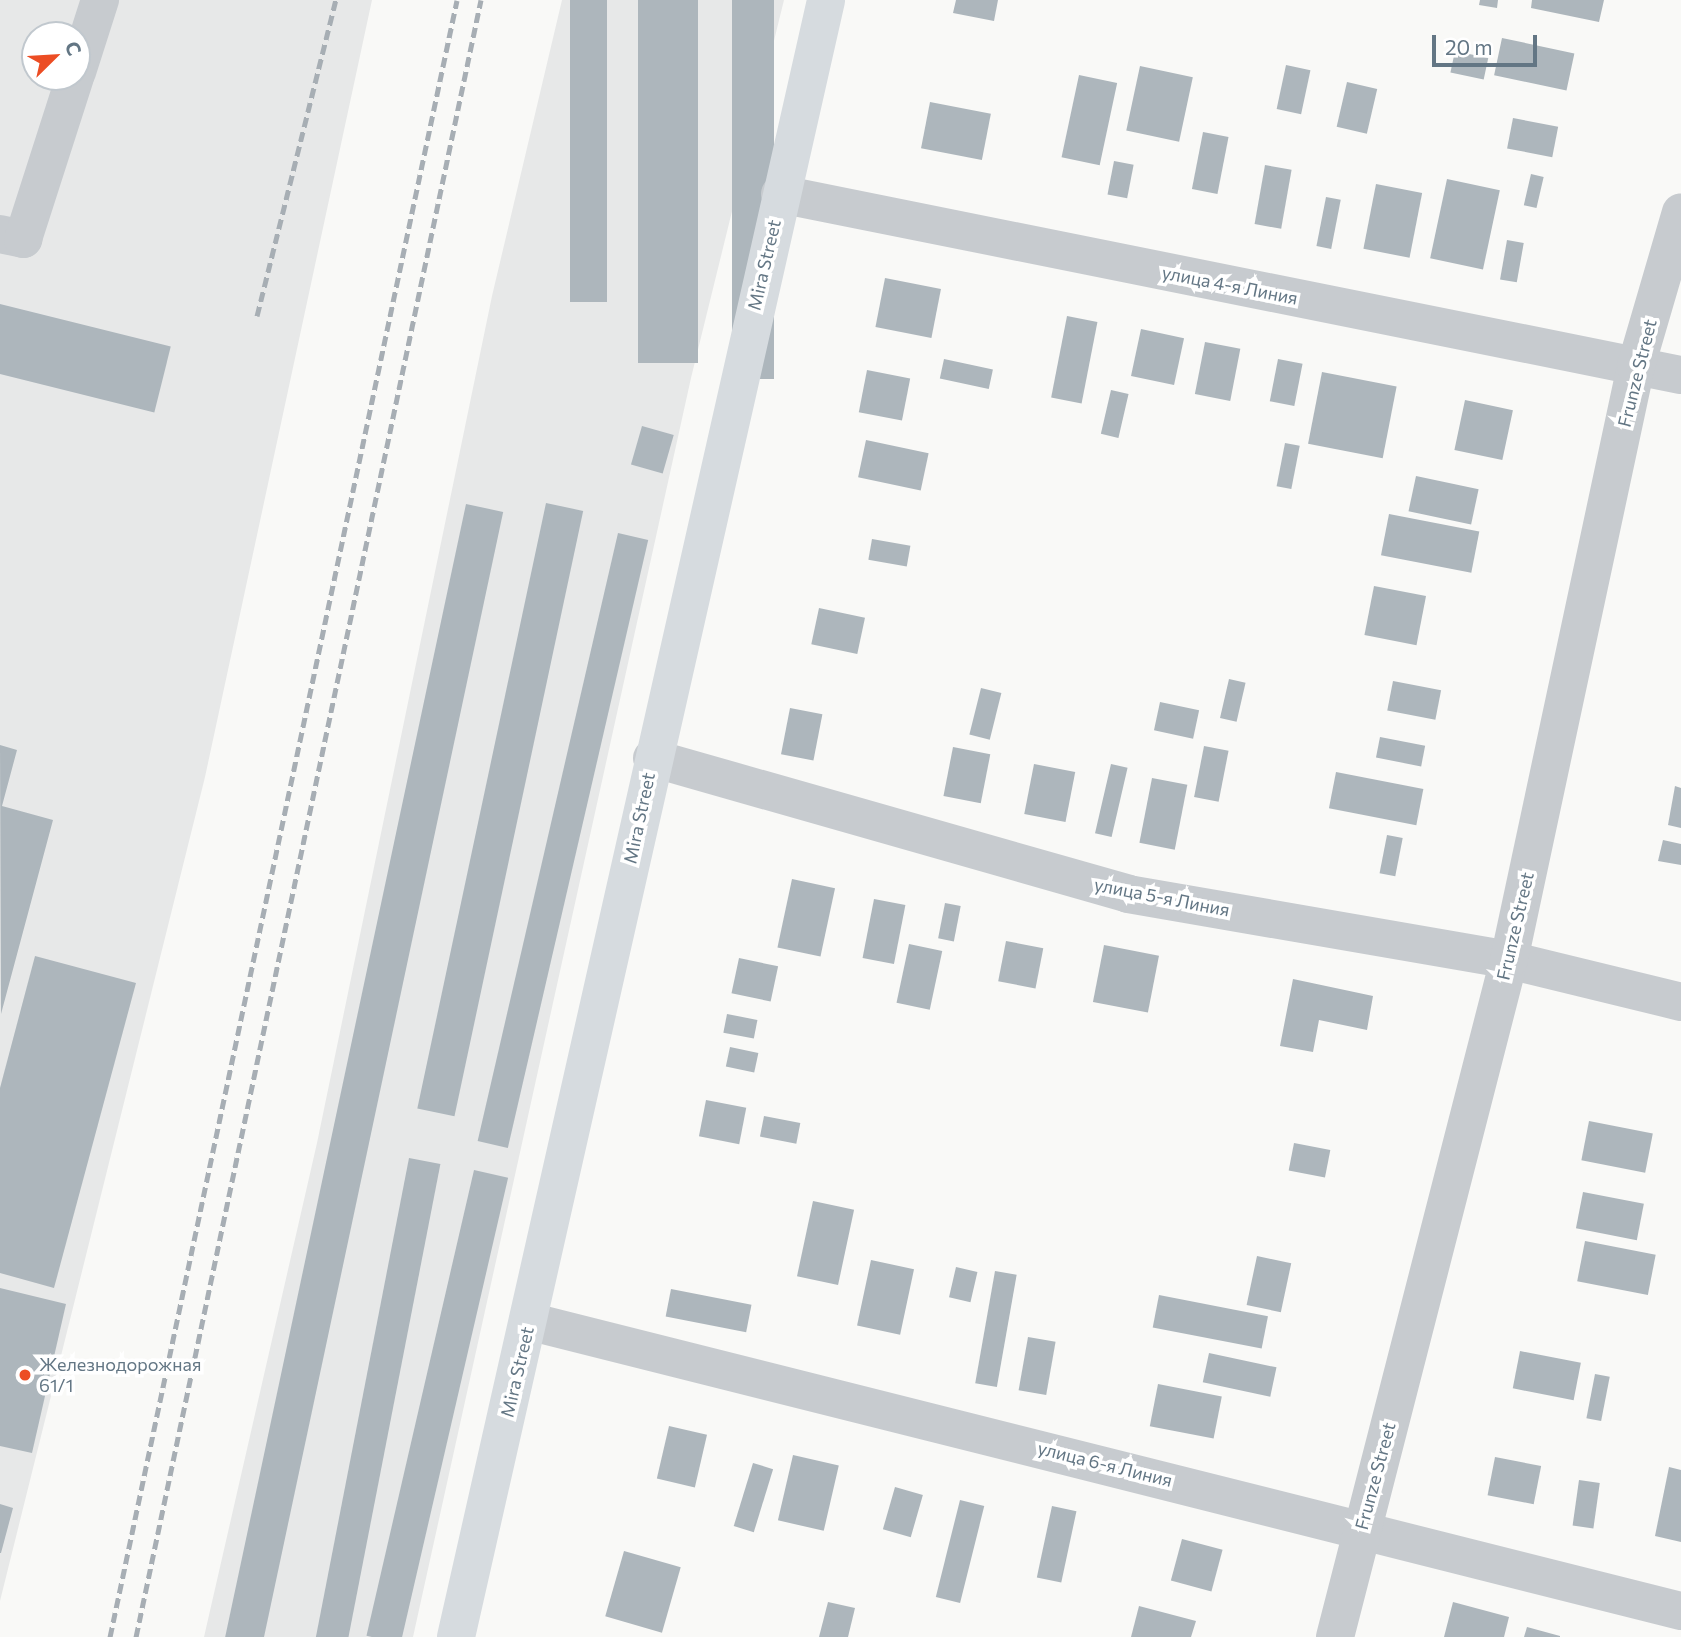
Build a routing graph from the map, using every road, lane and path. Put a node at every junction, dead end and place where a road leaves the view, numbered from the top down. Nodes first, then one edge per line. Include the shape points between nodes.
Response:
1 (100, 0) edge
2 (826, 0) edge
3 (91, 28) edge
4 (71, 91) edge
5 (780, 194) junction
6 (1681, 212) edge
7 (0, 234) edge
8 (1636, 366) junction
9 (1681, 376) edge
10 (652, 758) junction
11 (1509, 960) junction
12 (1681, 1002) edge
13 (528, 1321) junction
14 (1361, 1527) junction
15 (1681, 1611) edge
16 (456, 1637) edge
17 (1335, 1637) edge

1 - 3 street
2 - 5 main road, Mira Street
4 - 7 street via 23,239
5 - 8 street, улица 4-я Линия
5 - 10 main road, Mira Street
6 - 8 street, Frunze Street
8 - 9 street, улица 4-я Линия
8 - 11 street, Frunze Street
10 - 11 street, улица 5-я Линия via 1128,894
10 - 13 main road, Mira Street
11 - 12 street, улица 5-я Линия
11 - 14 street, Frunze Street
13 - 14 street, улица 6-я Линия
13 - 16 main road, Mira Street
14 - 15 street, улица 6-я Линия
14 - 17 street, Frunze Street

